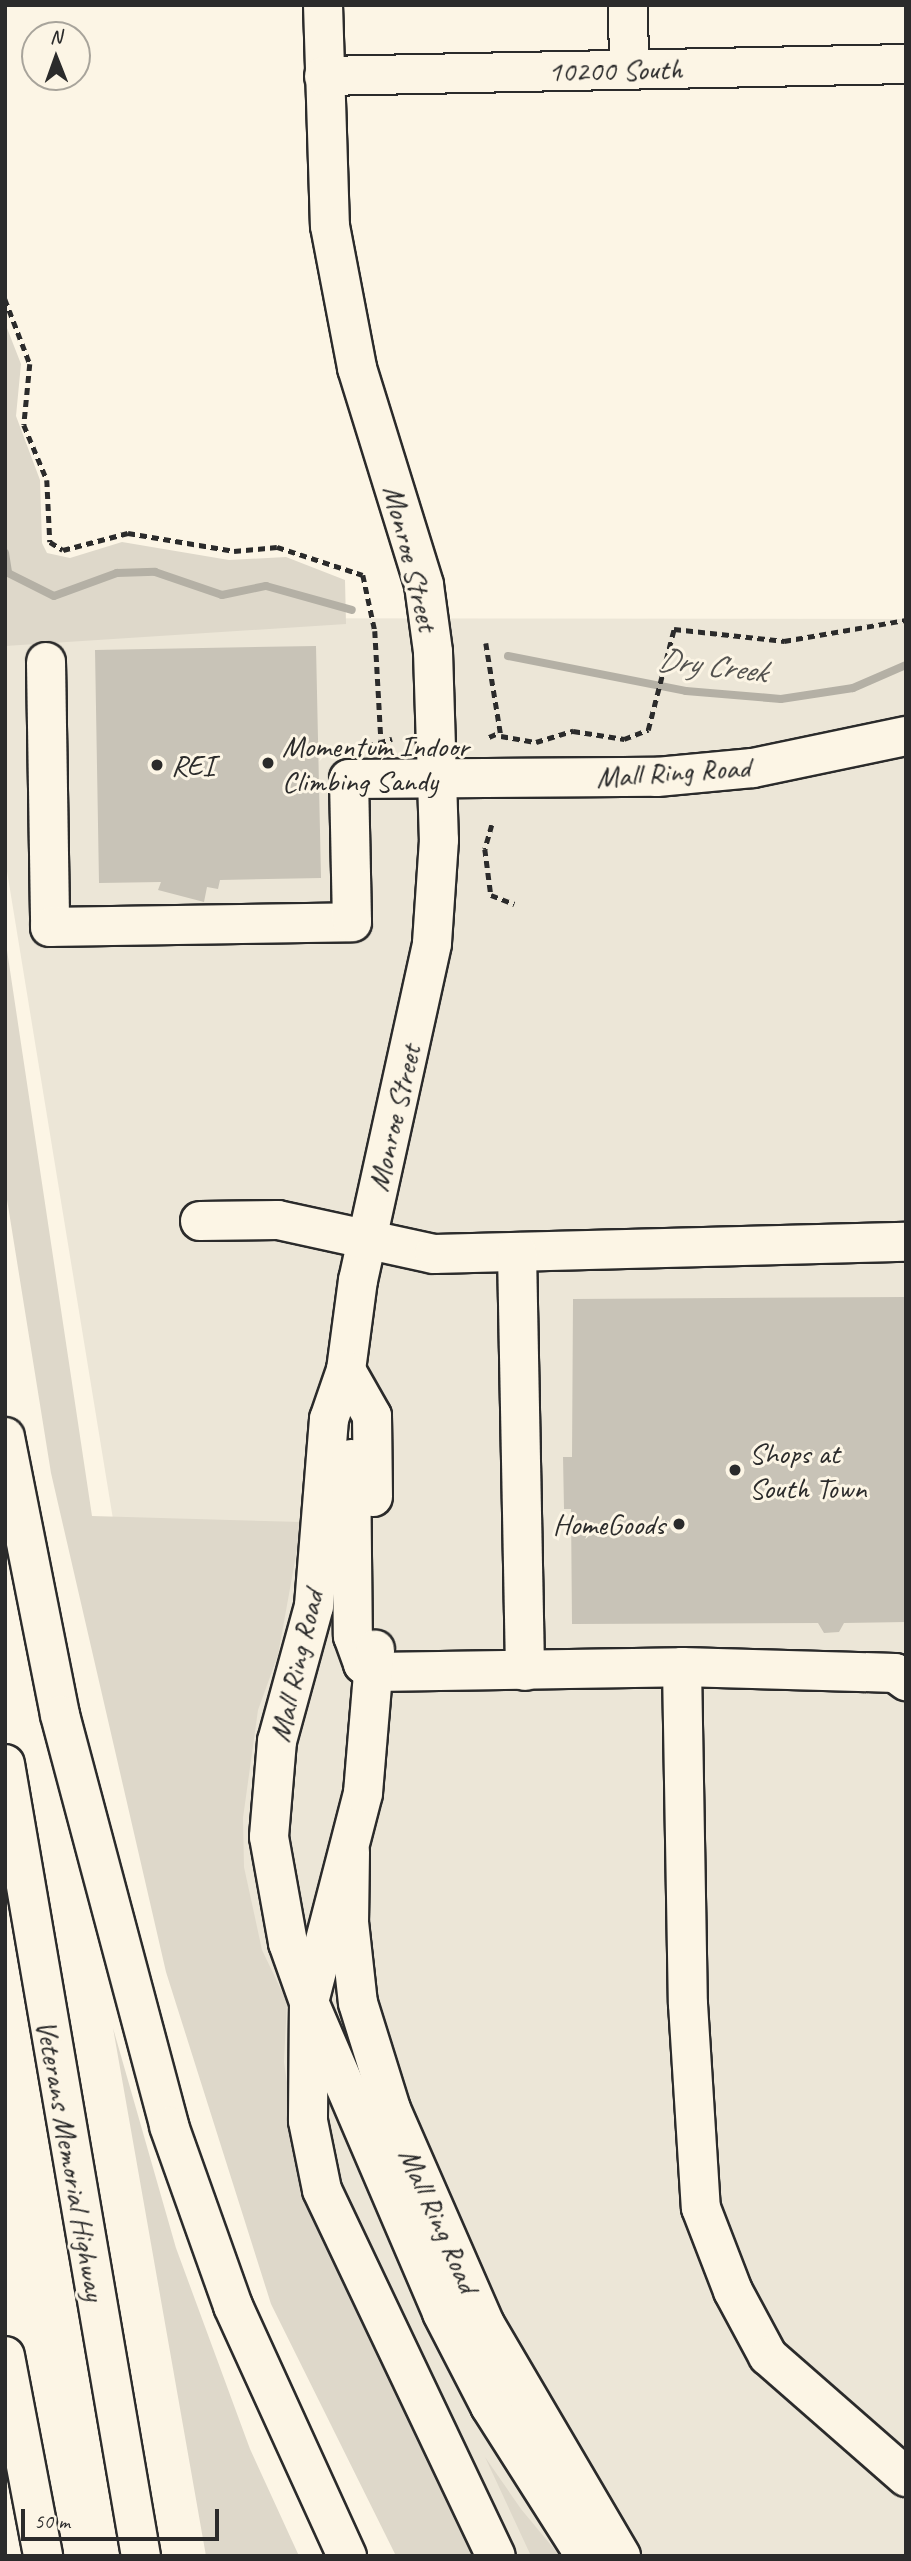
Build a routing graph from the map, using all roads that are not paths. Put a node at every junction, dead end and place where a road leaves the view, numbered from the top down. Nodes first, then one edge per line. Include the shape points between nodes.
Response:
1 (323, 5) edge
2 (628, 5) edge
3 (906, 64) edge
4 (629, 70) junction
5 (324, 76) junction
6 (47, 662) dead end
7 (906, 736) edge
8 (438, 780) junction
9 (200, 1221) dead end
10 (367, 1238) junction
11 (906, 1242) edge
12 (517, 1252) junction
13 (346, 1370) junction
14 (5, 1437) edge
15 (682, 1667) junction
16 (526, 1671) junction
17 (375, 1672) junction
18 (906, 1681) edge
19 (5, 1764) edge
20 (350, 1852) junction
21 (309, 2002) junction
22 (5, 2357) edge
23 (906, 2477) edge
24 (43, 2556) edge
25 (141, 2556) edge
26 (347, 2556) edge
27 (496, 2556) edge
28 (592, 2556) edge
29 (621, 2556) edge

1 - 5 main road, Monroe Street
2 - 4 main road
3 - 4 main road, 10200 South
4 - 5 main road, 10200 South
5 - 8 main road, Monroe Street via 330,226 341,297 357,368 424,585 433,652
6 - 8 main road, Mall Ring Road via 50,927 352,922 349,779
7 - 8 main road, Mall Ring Road via 753,768 657,777
8 - 10 main road, Monroe Street via 432,944
9 - 10 main road via 278,1220
10 - 12 main road via 434,1254
10 - 13 main road, Mall Ring Road
11 - 12 main road
12 - 16 main road
13 - 17 main road, Mall Ring Road via 372,1416
13 - 21 main road, Mall Ring Road via 329,1419 314,1606 287,1699 271,1785 275,1889
14 - 26 main road via 60,1715 169,2126 233,2306
15 - 16 main road
15 - 18 main road via 895,1673
15 - 23 main road via 688,2004 701,2208 733,2291 768,2356
16 - 17 main road
17 - 20 main road, Mall Ring Road via 372,1733
19 - 25 main road, Veterans Memorial Highway
20 - 21 main road, Mall Ring Road
20 - 29 main road, Mall Ring Road via 349,1923 358,2003 391,2109 485,2324
21 - 27 main road via 308,2121 322,2190 346,2249
21 - 28 main road, Mall Ring Road via 442,2313 490,2406 580,2547
22 - 24 main road

